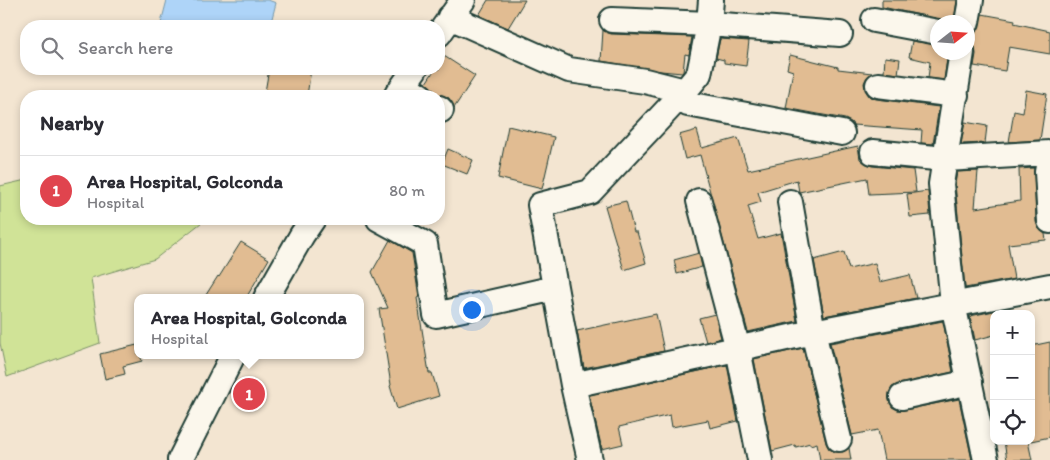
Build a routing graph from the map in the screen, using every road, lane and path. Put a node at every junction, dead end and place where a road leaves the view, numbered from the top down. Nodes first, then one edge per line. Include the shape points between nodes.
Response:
1 (711, 0) edge
2 (972, 0) edge
3 (969, 15) edge
4 (451, 17) edge
5 (612, 20) dead end
6 (874, 20) dead end
7 (709, 24) junction
8 (930, 30) edge
9 (840, 34) dead end
10 (961, 60) edge
11 (878, 86) dead end
12 (682, 95) junction
13 (956, 95) junction
14 (842, 133) dead end
15 (873, 152) dead end
16 (1050, 154) edge
17 (946, 159) junction
18 (699, 201) dead end
19 (790, 202) dead end
20 (1050, 221) edge
21 (309, 225) edge
22 (390, 225) edge
23 (1050, 286) edge
24 (555, 288) junction
25 (268, 294) edge
26 (953, 304) junction
27 (812, 332) junction
28 (738, 348) junction
29 (231, 359) edge
30 (970, 382) junction
31 (573, 386) junction
32 (902, 397) dead end
33 (839, 439) dead end
34 (180, 460) edge
35 (590, 460) edge
36 (760, 460) edge
37 (986, 460) edge

1 - 7 street
2 - 3 street
4 - 12 street via 569,70 645,81
5 - 7 street
6 - 8 street
7 - 9 street
7 - 12 street via 699,74
10 - 13 street
11 - 13 street
12 - 14 street via 688,104
12 - 24 street via 590,192 540,205
13 - 17 street
15 - 17 street
16 - 17 street
16 - 20 street via 1047,172
17 - 26 street via 941,184
18 - 28 street
19 - 27 street
21 - 25 street
22 - 24 street via 425,244 436,316
23 - 26 street
24 - 31 street
26 - 27 street
26 - 30 street
27 - 28 street
27 - 33 street
28 - 31 street
28 - 36 street
29 - 34 street
30 - 32 street
30 - 37 street
31 - 35 street

